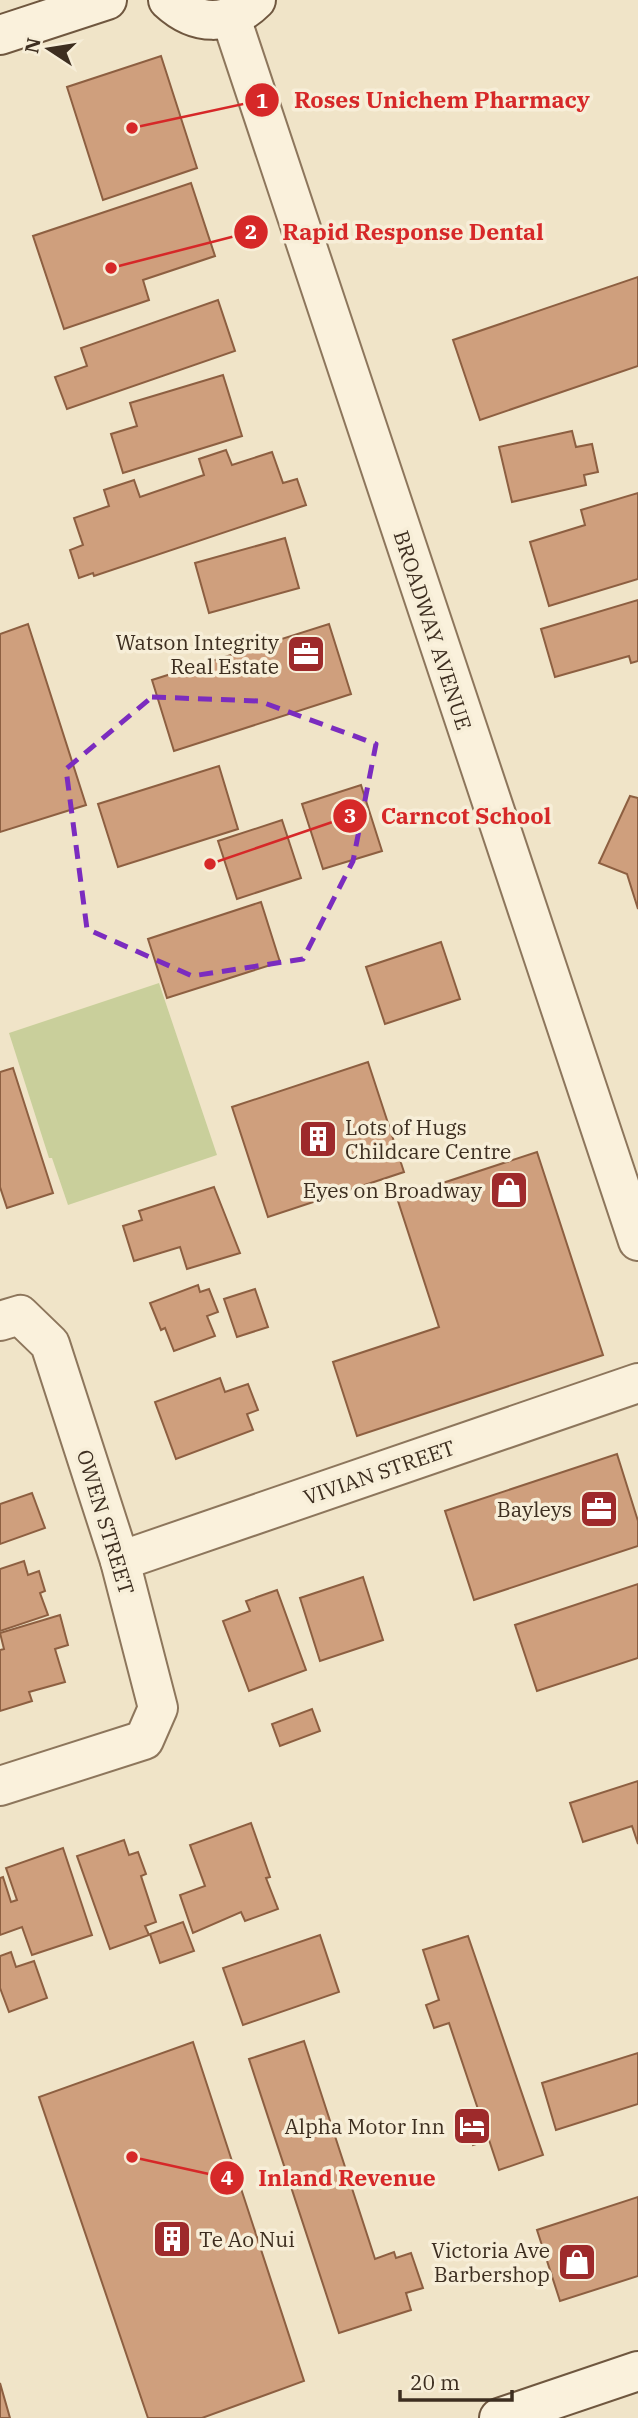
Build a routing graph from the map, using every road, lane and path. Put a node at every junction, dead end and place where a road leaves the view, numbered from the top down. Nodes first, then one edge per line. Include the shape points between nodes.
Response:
1 (107, 0) edge
2 (168, 0) edge
3 (244, 9) edge
4 (0, 35) edge
5 (638, 1241) edge
6 (10, 1318) edge
7 (638, 1383) edge
8 (120, 1562) junction
9 (0, 1786) edge
10 (638, 2371) edge
11 (499, 2418) edge

1 - 4 street
2 - 3 street via 196,19 214,21
3 - 5 street, BROADWAY AVENUE
6 - 8 street, OWEN STREET via 50,1344
7 - 8 street, VIVIAN STREET
8 - 9 street, OWEN STREET via 158,1708 144,1740
10 - 11 street

